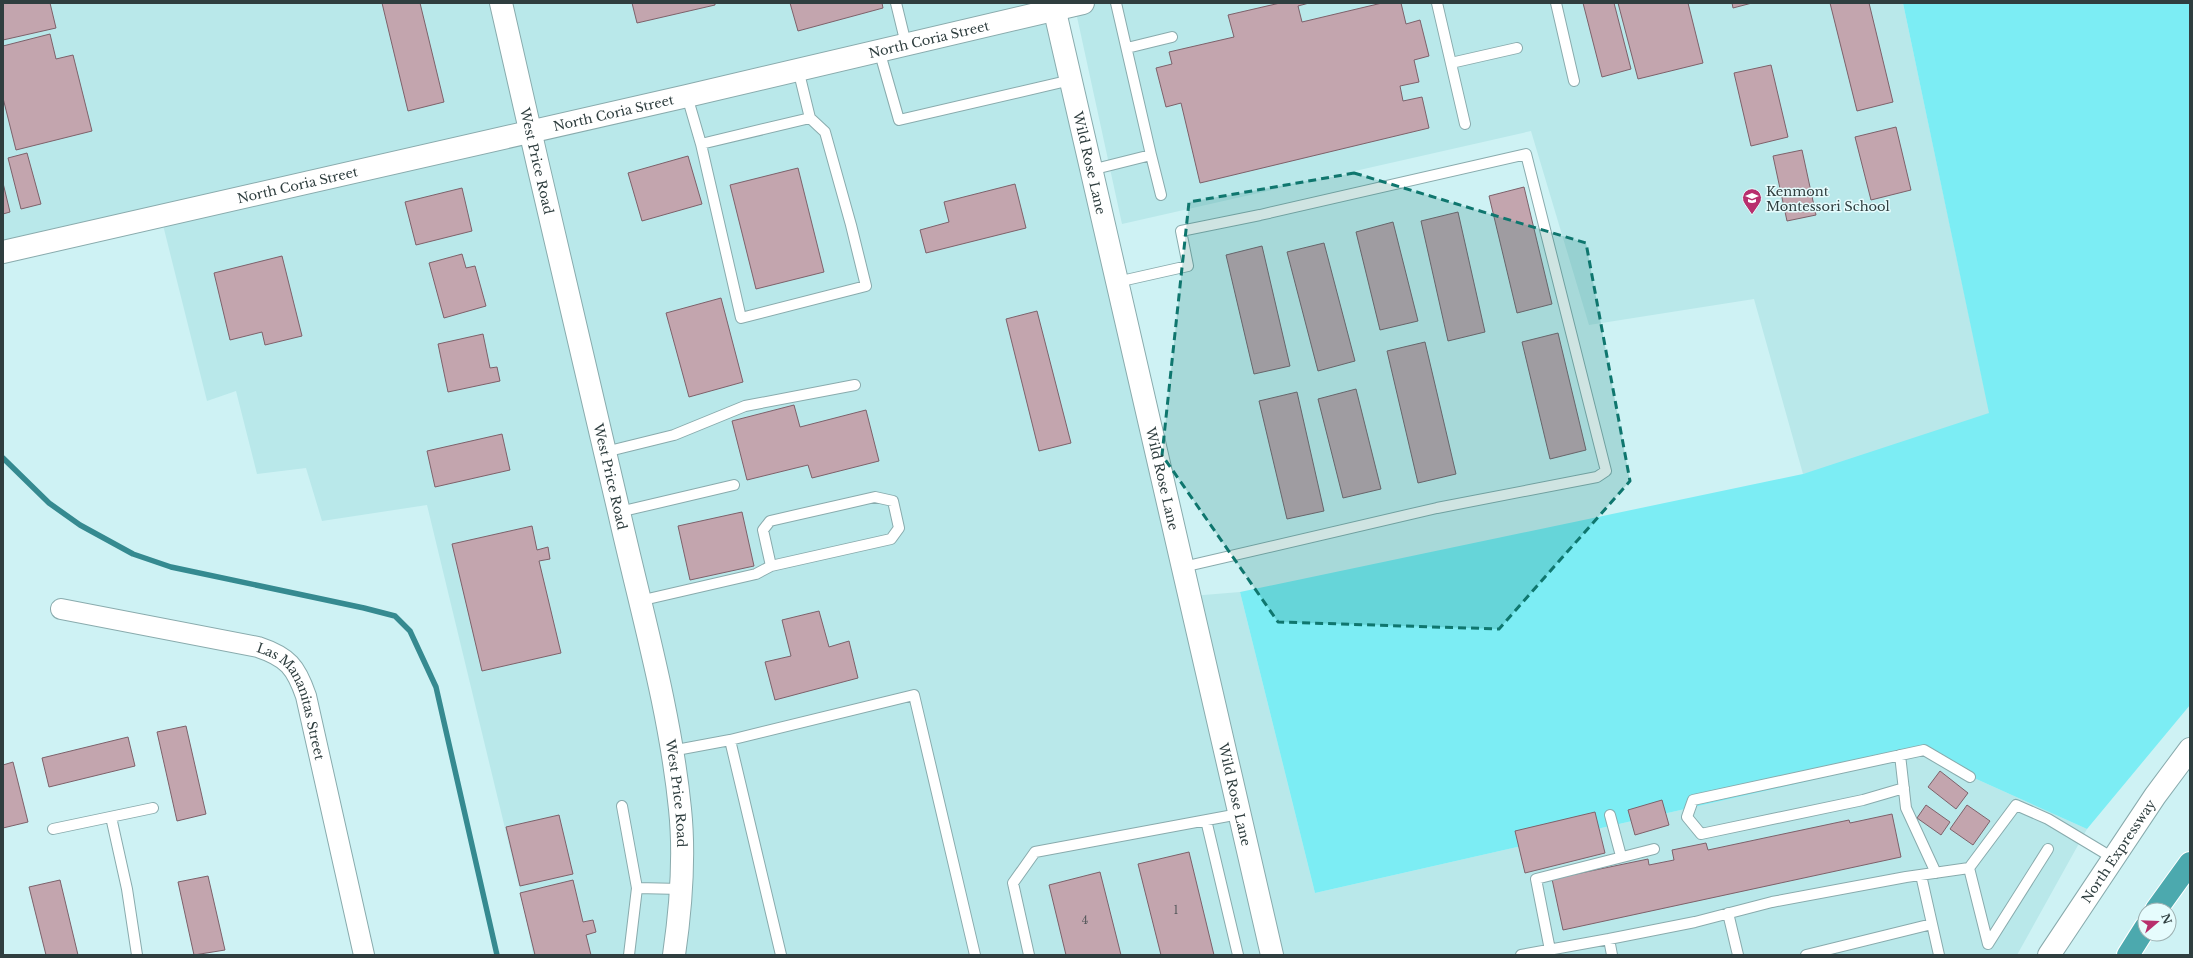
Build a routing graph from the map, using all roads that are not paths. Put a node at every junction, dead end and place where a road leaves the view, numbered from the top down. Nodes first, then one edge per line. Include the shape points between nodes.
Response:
1 (502, 3) edge
2 (896, 3) edge
3 (1083, 3) edge
4 (1116, 3) edge
5 (1437, 3) edge
6 (1556, 3) edge
7 (1054, 6) edge
8 (1172, 37) dead end
9 (906, 44) junction
10 (1126, 48) junction
11 (1517, 48) dead end
12 (879, 50) junction
13 (1451, 63) junction
14 (798, 69) junction
15 (1071, 80) junction
16 (1574, 81) dead end
17 (687, 96) junction
18 (810, 118) junction
19 (1465, 124) dead end
20 (530, 132) junction
21 (701, 144) junction
22 (1151, 154) junction
23 (1092, 170) junction
24 (1161, 195) dead end
25 (3, 252) edge
26 (1117, 282) junction
27 (855, 385) dead end
28 (606, 452) junction
29 (734, 485) dead end
30 (619, 512) junction
31 (771, 566) junction
32 (1182, 567) junction
33 (639, 601) junction
34 (61, 609) dead end
35 (730, 740) junction
36 (2190, 749) edge
37 (672, 751) junction
38 (1900, 755) junction
39 (1970, 777) dead end
40 (1904, 788) junction
41 (622, 806) dead end
42 (153, 808) dead end
43 (1239, 814) junction
44 (1610, 815) dead end
45 (111, 817) junction
46 (1206, 820) junction
47 (53, 829) dead end
48 (1654, 849) dead end
49 (2048, 849) dead end
50 (1621, 856) junction
51 (2113, 858) junction
52 (2190, 863) edge
53 (1969, 868) junction
54 (1936, 873) junction
55 (1921, 875) junction
56 (637, 888) junction
57 (681, 889) junction
58 (2162, 902) edge
59 (1728, 913) junction
60 (1932, 924) junction
61 (1609, 939) junction
62 (2137, 941) edge
63 (1550, 950) junction
64 (137, 955) edge
65 (364, 955) edge
66 (630, 955) edge
67 (674, 955) edge
68 (781, 955) edge
69 (976, 955) edge
70 (1029, 955) edge
71 (1238, 955) edge
72 (1272, 955) edge
73 (1521, 955) edge
74 (1612, 955) edge
75 (1738, 955) edge
76 (1806, 955) edge
77 (1939, 955) edge
78 (2049, 955) edge
79 (2128, 955) edge

1 - 20 street, West Price Road
2 - 9 lane
3 - 7 street, North Coria Street
4 - 10 lane
5 - 13 lane
6 - 16 lane
7 - 9 street, North Coria Street
7 - 15 street, Wild Rose Lane
8 - 10 lane
9 - 12 street, North Coria Street
10 - 22 lane
11 - 13 lane
12 - 14 street, North Coria Street
12 - 15 lane via 899,120
13 - 19 lane
14 - 17 street, North Coria Street
14 - 18 lane
15 - 23 street, Wild Rose Lane
17 - 20 street, North Coria Street
17 - 21 lane
18 - 21 lane
18 - 21 lane via 825,132 866,286 741,318
20 - 25 street, North Coria Street
20 - 28 street, West Price Road
22 - 23 lane
22 - 24 lane
23 - 26 street, Wild Rose Lane
26 - 32 street, Wild Rose Lane
26 - 32 lane via 1188,266 1181,231 1526,154 1606,471 1597,477 1437,508
27 - 28 lane via 745,406 688,431
28 - 30 street, West Price Road
29 - 30 lane
30 - 33 street, West Price Road
31 - 31 lane via 763,530 770,521 875,497 893,501 899,528 891,539
31 - 33 lane via 756,574
32 - 43 street, Wild Rose Lane
33 - 37 street, West Price Road
34 - 65 street, Las Mananitas Street via 258,647 276,653 290,663 300,678 306,696
35 - 37 lane
35 - 68 lane
35 - 69 lane via 914,695
36 - 51 street, North Expressway
37 - 57 street, West Price Road via 680,811
38 - 39 lane via 1924,750
38 - 40 lane
38 - 40 lane via 1693,800 1688,817 1701,834 1863,800
40 - 54 lane via 1906,808
41 - 56 lane
42 - 45 lane
43 - 46 lane
43 - 72 street, Wild Rose Lane
44 - 50 lane
45 - 47 lane
45 - 64 lane via 127,889
46 - 70 lane via 1035,852 1013,883
46 - 71 lane
48 - 50 lane
49 - 53 lane via 1988,944
50 - 63 lane via 1536,879
51 - 53 lane via 2048,819 2016,805
51 - 78 street, North Expressway
52 - 58 highway
53 - 54 lane
54 - 55 lane
55 - 59 lane via 1772,902
55 - 60 lane
56 - 57 lane
56 - 66 lane
57 - 67 street, West Price Road
59 - 61 lane
59 - 75 lane
60 - 76 lane
60 - 77 lane
61 - 63 lane
61 - 74 lane
62 - 79 highway
63 - 73 lane

